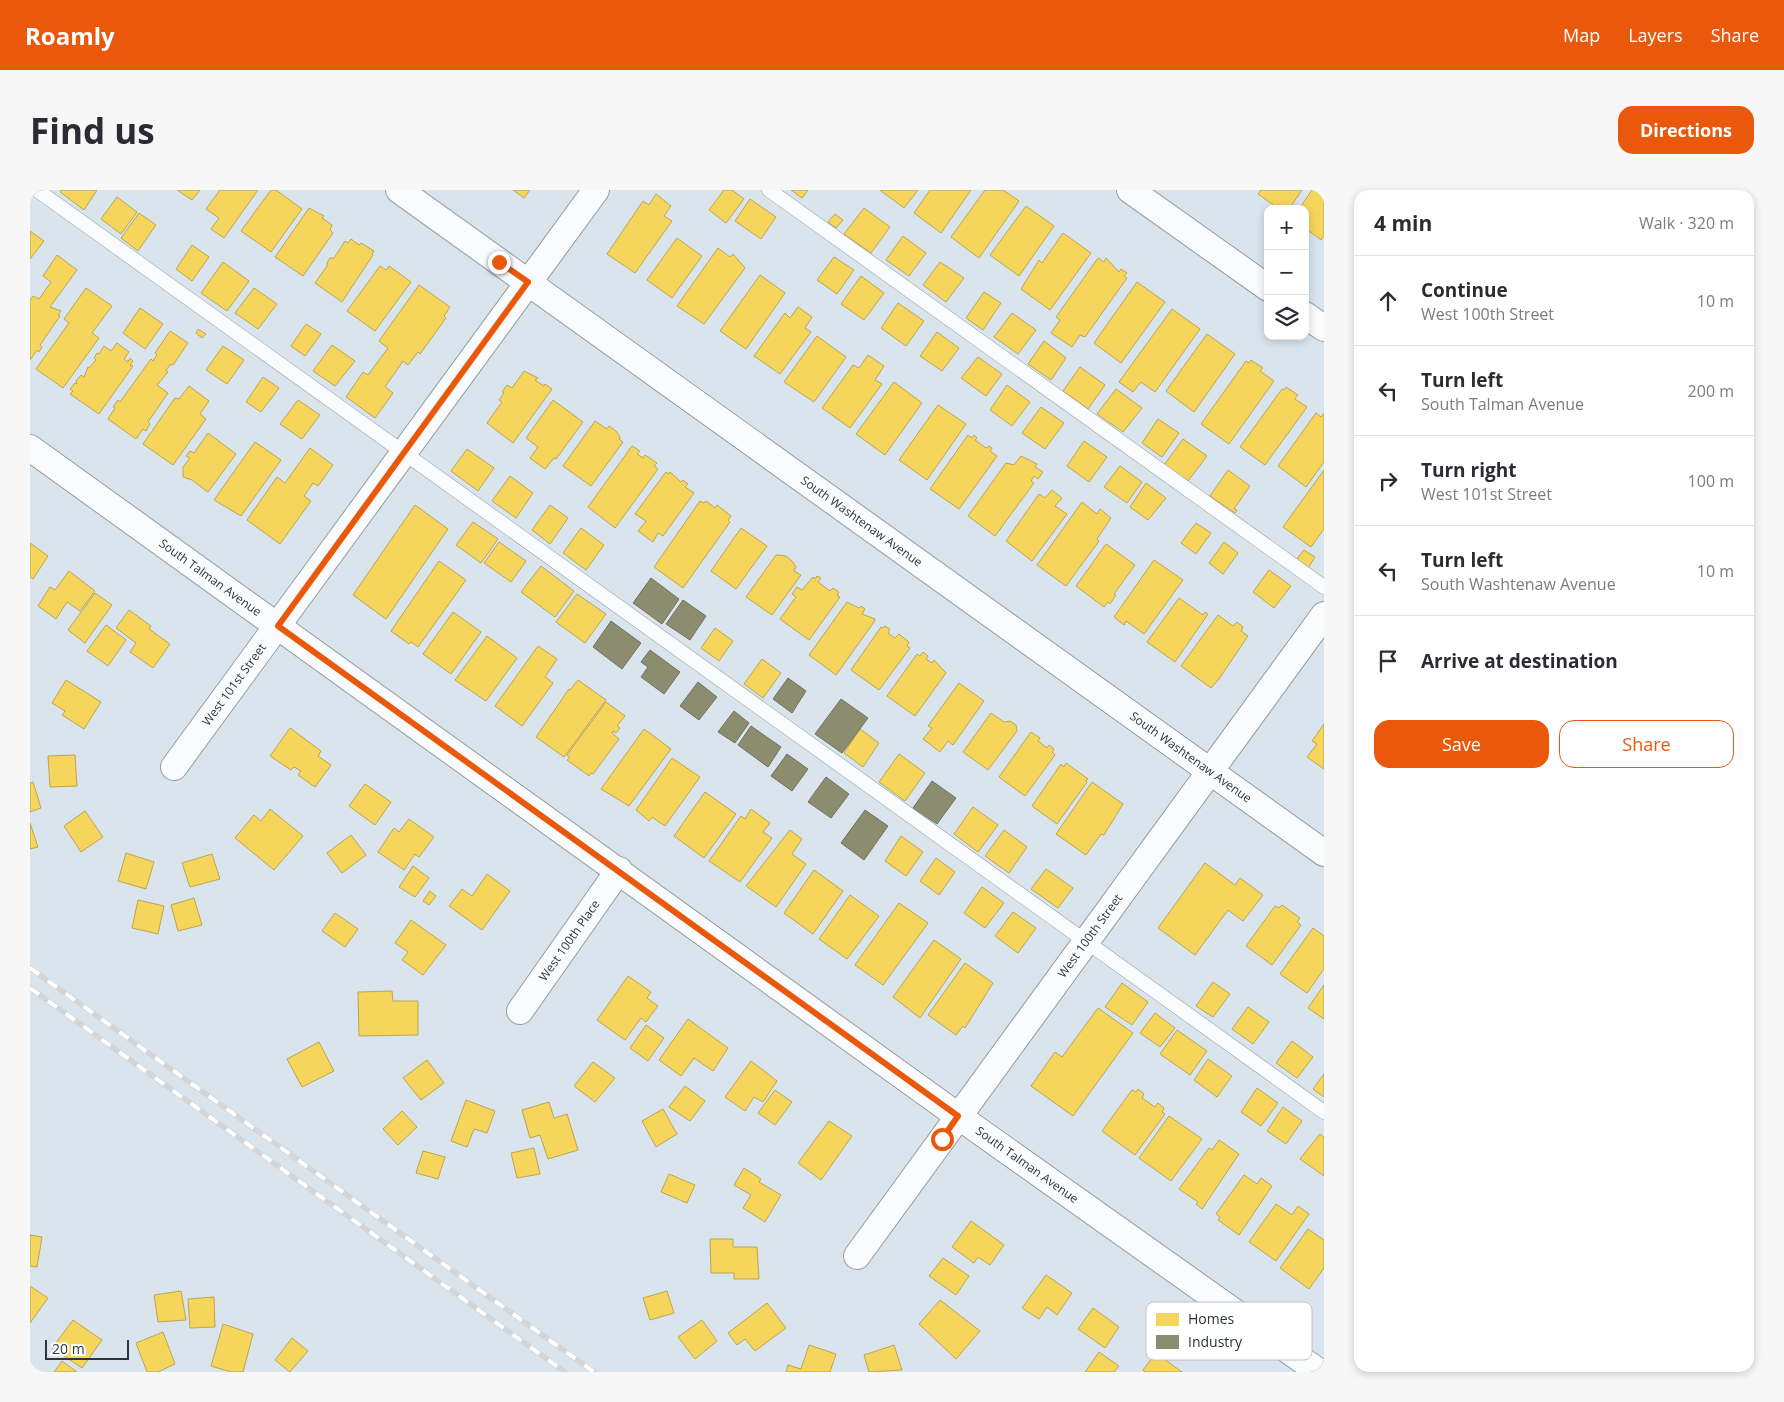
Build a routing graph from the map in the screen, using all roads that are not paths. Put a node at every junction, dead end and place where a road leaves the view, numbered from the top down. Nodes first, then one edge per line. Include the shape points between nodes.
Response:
1 (38, 190) edge
2 (399, 190) edge
3 (596, 190) edge
4 (769, 190) edge
5 (1130, 190) edge
6 (528, 282) junction
7 (1264, 285) edge
8 (1309, 318) edge
9 (1324, 328) edge
10 (30, 448) edge
11 (404, 452) junction
12 (1324, 587) edge
13 (1324, 615) edge
14 (278, 626) junction
15 (174, 767) dead end
16 (1211, 772) junction
17 (1324, 853) edge
18 (619, 870) junction
19 (1087, 942) junction
20 (520, 1010) dead end
21 (1324, 1112) edge
22 (958, 1116) junction
23 (857, 1256) dead end
24 (1215, 1302) edge
25 (1295, 1360) edge
26 (1306, 1368) edge

1 - 11 lane
2 - 6 street, South Washtenaw Avenue
3 - 6 street, West 101st Street
4 - 12 lane
5 - 7 street
6 - 11 street, West 101st Street
6 - 16 street, South Washtenaw Avenue
8 - 9 street
10 - 14 street, South Talman Avenue
11 - 14 street, West 101st Street
11 - 19 lane
13 - 16 street, West 100th Street
14 - 15 street, West 101st Street
14 - 18 street, South Talman Avenue
16 - 17 street, South Washtenaw Avenue
16 - 19 street, West 100th Street
18 - 20 street, West 100th Place
18 - 22 street, South Talman Avenue
19 - 21 lane
19 - 22 street, West 100th Street
22 - 23 street, West 100th Street
22 - 24 street, South Talman Avenue
25 - 26 street, South Talman Avenue

